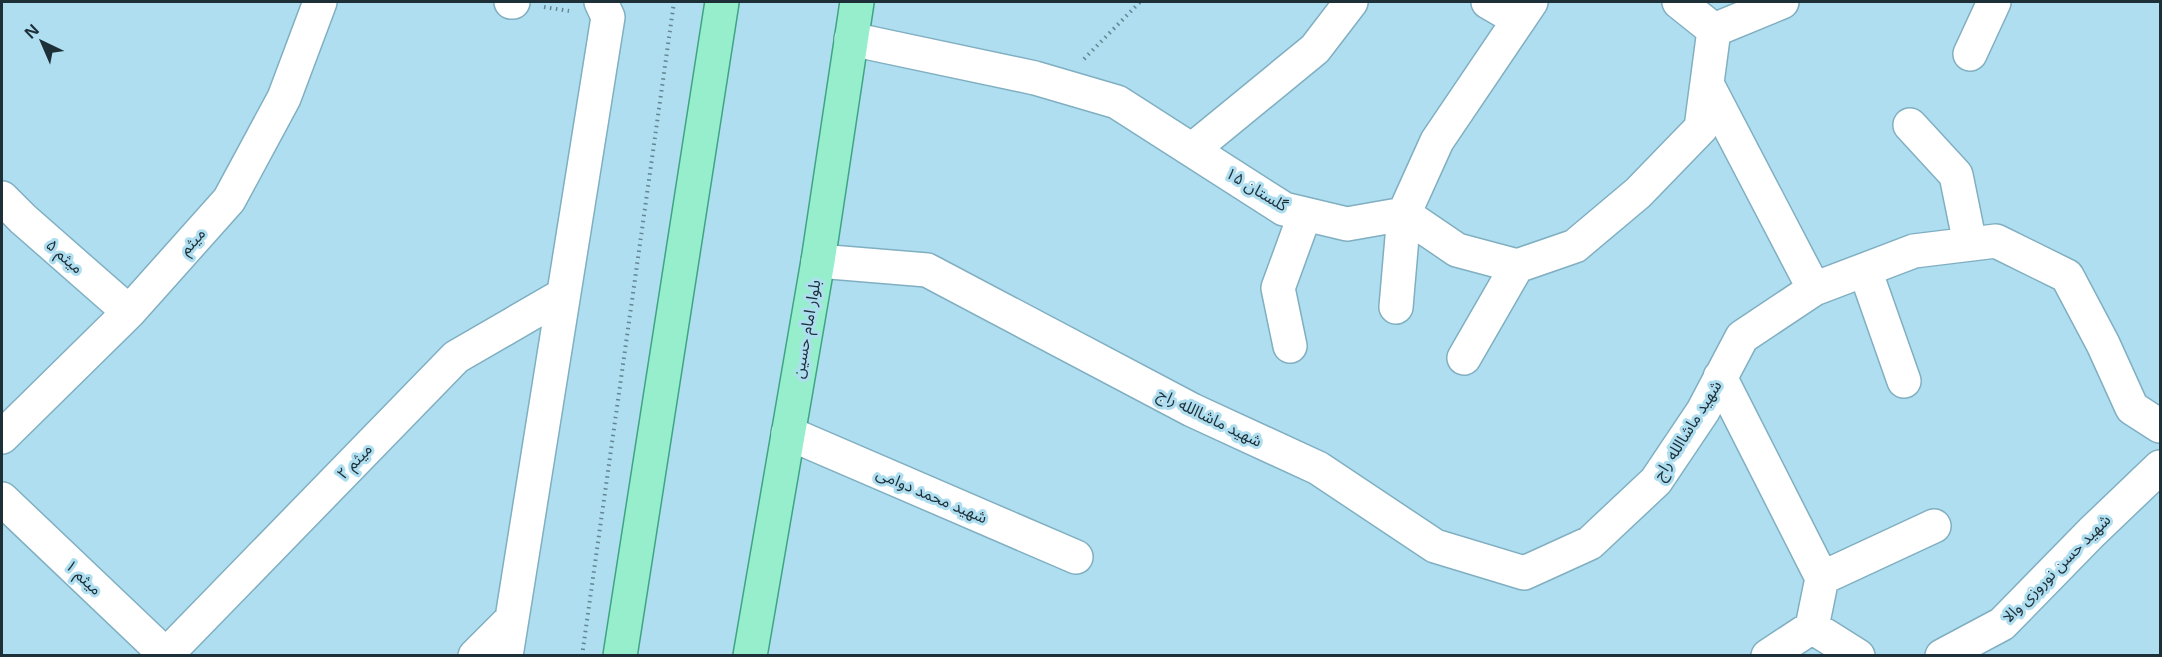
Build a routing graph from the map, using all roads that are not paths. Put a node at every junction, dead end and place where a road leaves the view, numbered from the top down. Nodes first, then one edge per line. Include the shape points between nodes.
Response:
1 (320, 2) edge
2 (722, 2) edge
3 (857, 2) edge
4 (1351, 2) edge
5 (1488, 2) edge
6 (1679, 2) edge
7 (1782, 2) edge
8 (1994, 2) edge
9 (604, 9) edge
10 (1525, 11) edge
11 (1714, 30) junction
12 (851, 39) junction
13 (1970, 54) dead end
14 (1707, 84) junction
15 (1910, 125) dead end
16 (1193, 149) junction
17 (2, 198) edge
18 (1305, 214) junction
19 (1404, 214) junction
20 (1970, 244) junction
21 (818, 261) junction
22 (1517, 266) junction
23 (1865, 270) junction
24 (1814, 289) junction
25 (563, 295) junction
26 (1396, 307) dead end
27 (129, 312) junction
28 (1290, 346) dead end
29 (1464, 358) dead end
30 (1720, 377) junction
31 (1904, 381) dead end
32 (2160, 426) edge
33 (788, 433) junction
34 (2, 437) edge
35 (2160, 467) edge
36 (2, 499) edge
37 (1934, 526) dead end
38 (1076, 557) dead end
39 (1822, 578) junction
40 (512, 619) junction
41 (1812, 627) junction
42 (166, 655) edge
43 (475, 656) edge
44 (506, 656) edge
45 (620, 656) edge
46 (750, 656) edge
47 (1768, 656) edge
48 (1858, 656) edge
49 (1942, 656) edge

1 - 27 street, میثم via 284,98 229,200
2 - 45 main road
3 - 12 main road, بلوار امام حسین
4 - 16 street via 1315,49
5 - 10 street
6 - 11 street
7 - 11 street
8 - 13 street
9 - 25 street
10 - 19 street via 1437,141
11 - 14 street
12 - 16 street, گلستان ۱۵ via 1035,78 1117,102
12 - 21 main road, بلوار امام حسین
14 - 22 street via 1701,128 1638,193 1575,246
14 - 24 street
15 - 20 street via 1956,175
16 - 18 street, گلستان ۱۵ via 1284,209
17 - 27 street, میثم ۵
18 - 19 street, گلستان ۱۵ via 1347,224
18 - 28 street via 1278,288
19 - 22 street via 1457,250
19 - 26 street
20 - 23 street, شهید ماشاالله راج via 1914,251
20 - 32 street, شهید ماشاالله راج via 1996,241 2067,276 2132,408
21 - 30 street, شهید ماشاالله راج via 927,270 1192,410 1318,468 1435,546 1524,573 1590,543 1656,481 1703,411
21 - 33 main road, بلوار امام حسین
22 - 29 street
23 - 24 street, شهید ماشاالله راج
23 - 31 street
24 - 30 street, شهید ماشاالله راج via 1742,337
25 - 40 street
25 - 42 street, میثم ۲ via 456,357
27 - 34 street, میثم
30 - 39 street
33 - 38 street, شهید محمد دوامی
33 - 46 main road, بلوار امام حسین
35 - 49 street, شهید حسن نوروزی والا via 2002,624
36 - 42 street, میثم ۱
37 - 39 street
39 - 41 street
40 - 43 street
40 - 44 street
41 - 47 street
41 - 48 street

